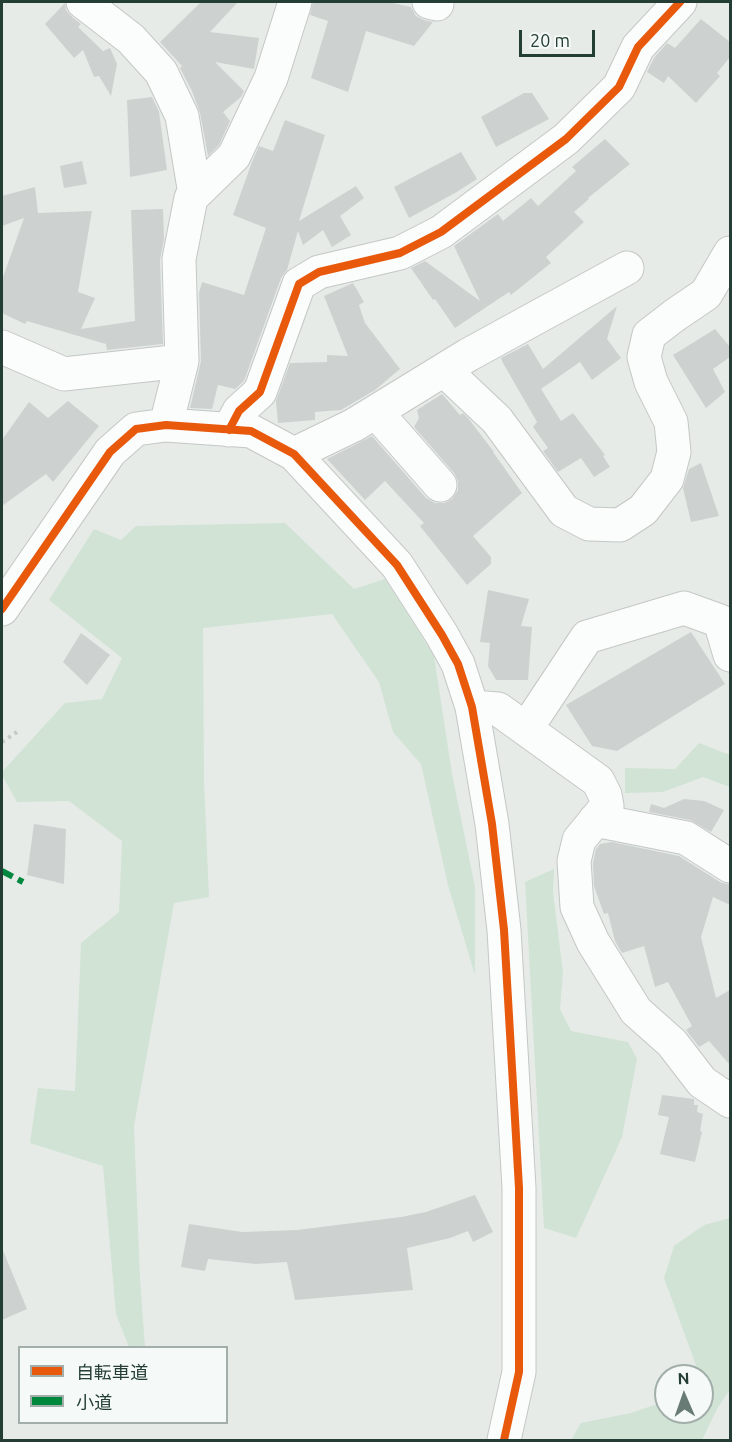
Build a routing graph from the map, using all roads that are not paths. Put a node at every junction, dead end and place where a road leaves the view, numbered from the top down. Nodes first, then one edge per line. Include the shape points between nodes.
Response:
1 (83, 2) edge
2 (295, 2) edge
3 (680, 2) edge
4 (195, 194) junction
5 (730, 253) edge
6 (627, 268) dead end
7 (2, 347) edge
8 (182, 361) junction
9 (444, 370) junction
10 (376, 412) junction
11 (166, 425) junction
12 (229, 430) junction
13 (294, 454) junction
14 (440, 485) dead end
15 (2, 609) edge
16 (730, 655) edge
17 (472, 707) junction
18 (526, 729) junction
19 (595, 820) junction
20 (730, 866) edge
21 (730, 1101) edge
22 (504, 1440) edge

1 - 4 street via 131,39 161,72 182,116
2 - 4 street via 271,78 234,156
3 - 12 street via 639,46 619,87 566,139 451,225 400,253 319,272 299,284 260,392 239,411
4 - 8 street via 179,259
5 - 9 street via 706,294 649,335 644,357 651,382 671,422 674,452 667,479 643,510 620,525 589,524 564,511 497,420
6 - 9 street
7 - 8 street via 64,374
8 - 11 street
9 - 10 street
10 - 13 street
10 - 14 street
11 - 12 street
11 - 15 street via 136,429 110,452
12 - 13 street via 251,431
13 - 17 street via 397,565 458,664
16 - 18 street via 720,621 684,608 587,637
17 - 18 street via 498,709
17 - 22 street via 492,824 504,930 519,1188 519,1372
18 - 19 street via 598,781 607,806
19 - 20 street via 686,838
19 - 21 street via 579,840 574,861 577,907 593,942 636,1011 672,1043 702,1082

